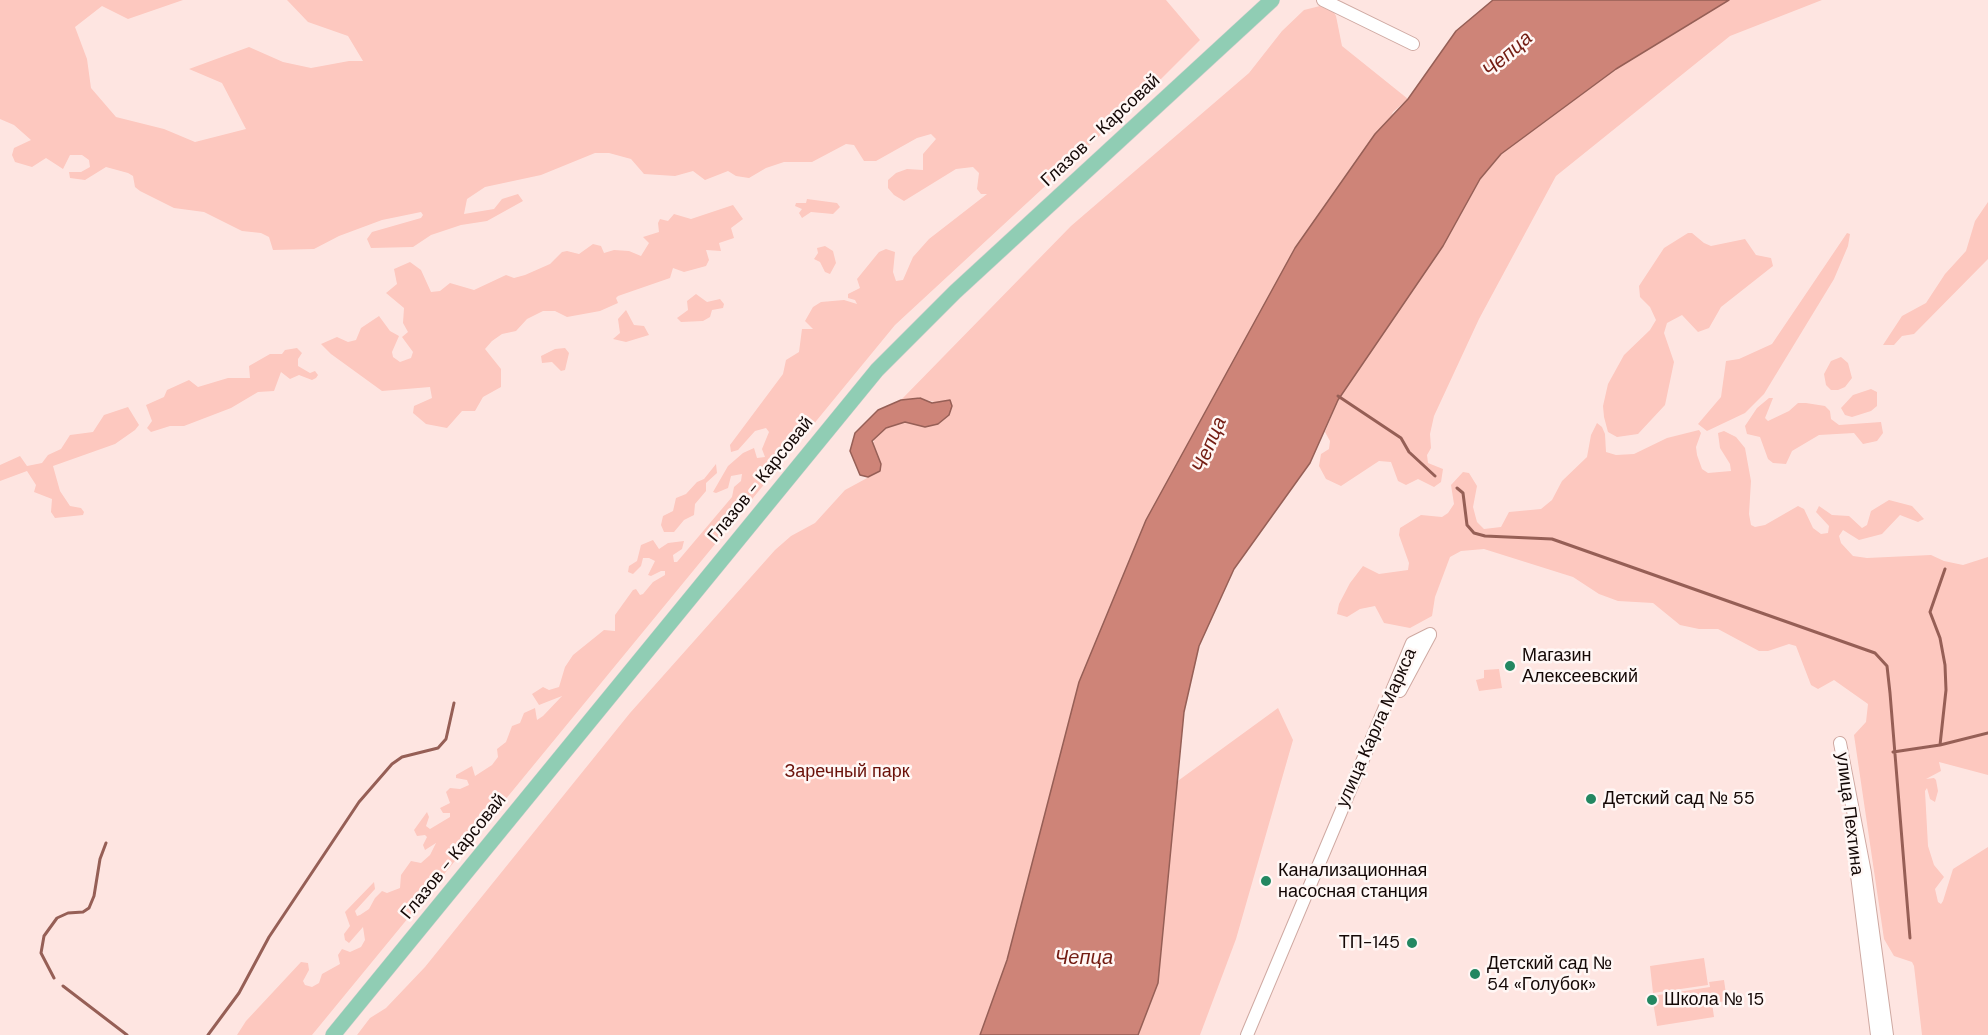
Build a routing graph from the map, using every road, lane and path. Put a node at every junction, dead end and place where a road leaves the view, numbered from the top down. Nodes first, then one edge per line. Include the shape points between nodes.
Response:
1 (1272, 0) edge
2 (1323, 0) edge
3 (1413, 44) dead end
4 (333, 1035) edge
5 (1247, 1035) edge
6 (1256, 1035) edge
7 (1877, 1035) edge
8 (1887, 1035) edge

1 - 4 main road, Глазов - Карсовай via 955,292 877,370
2 - 3 street
5 - 6 street, улица Карла Маркса via 1412,643 1430,634 1385,721
7 - 8 street, улица Пехтина via 1840,743 1865,873

